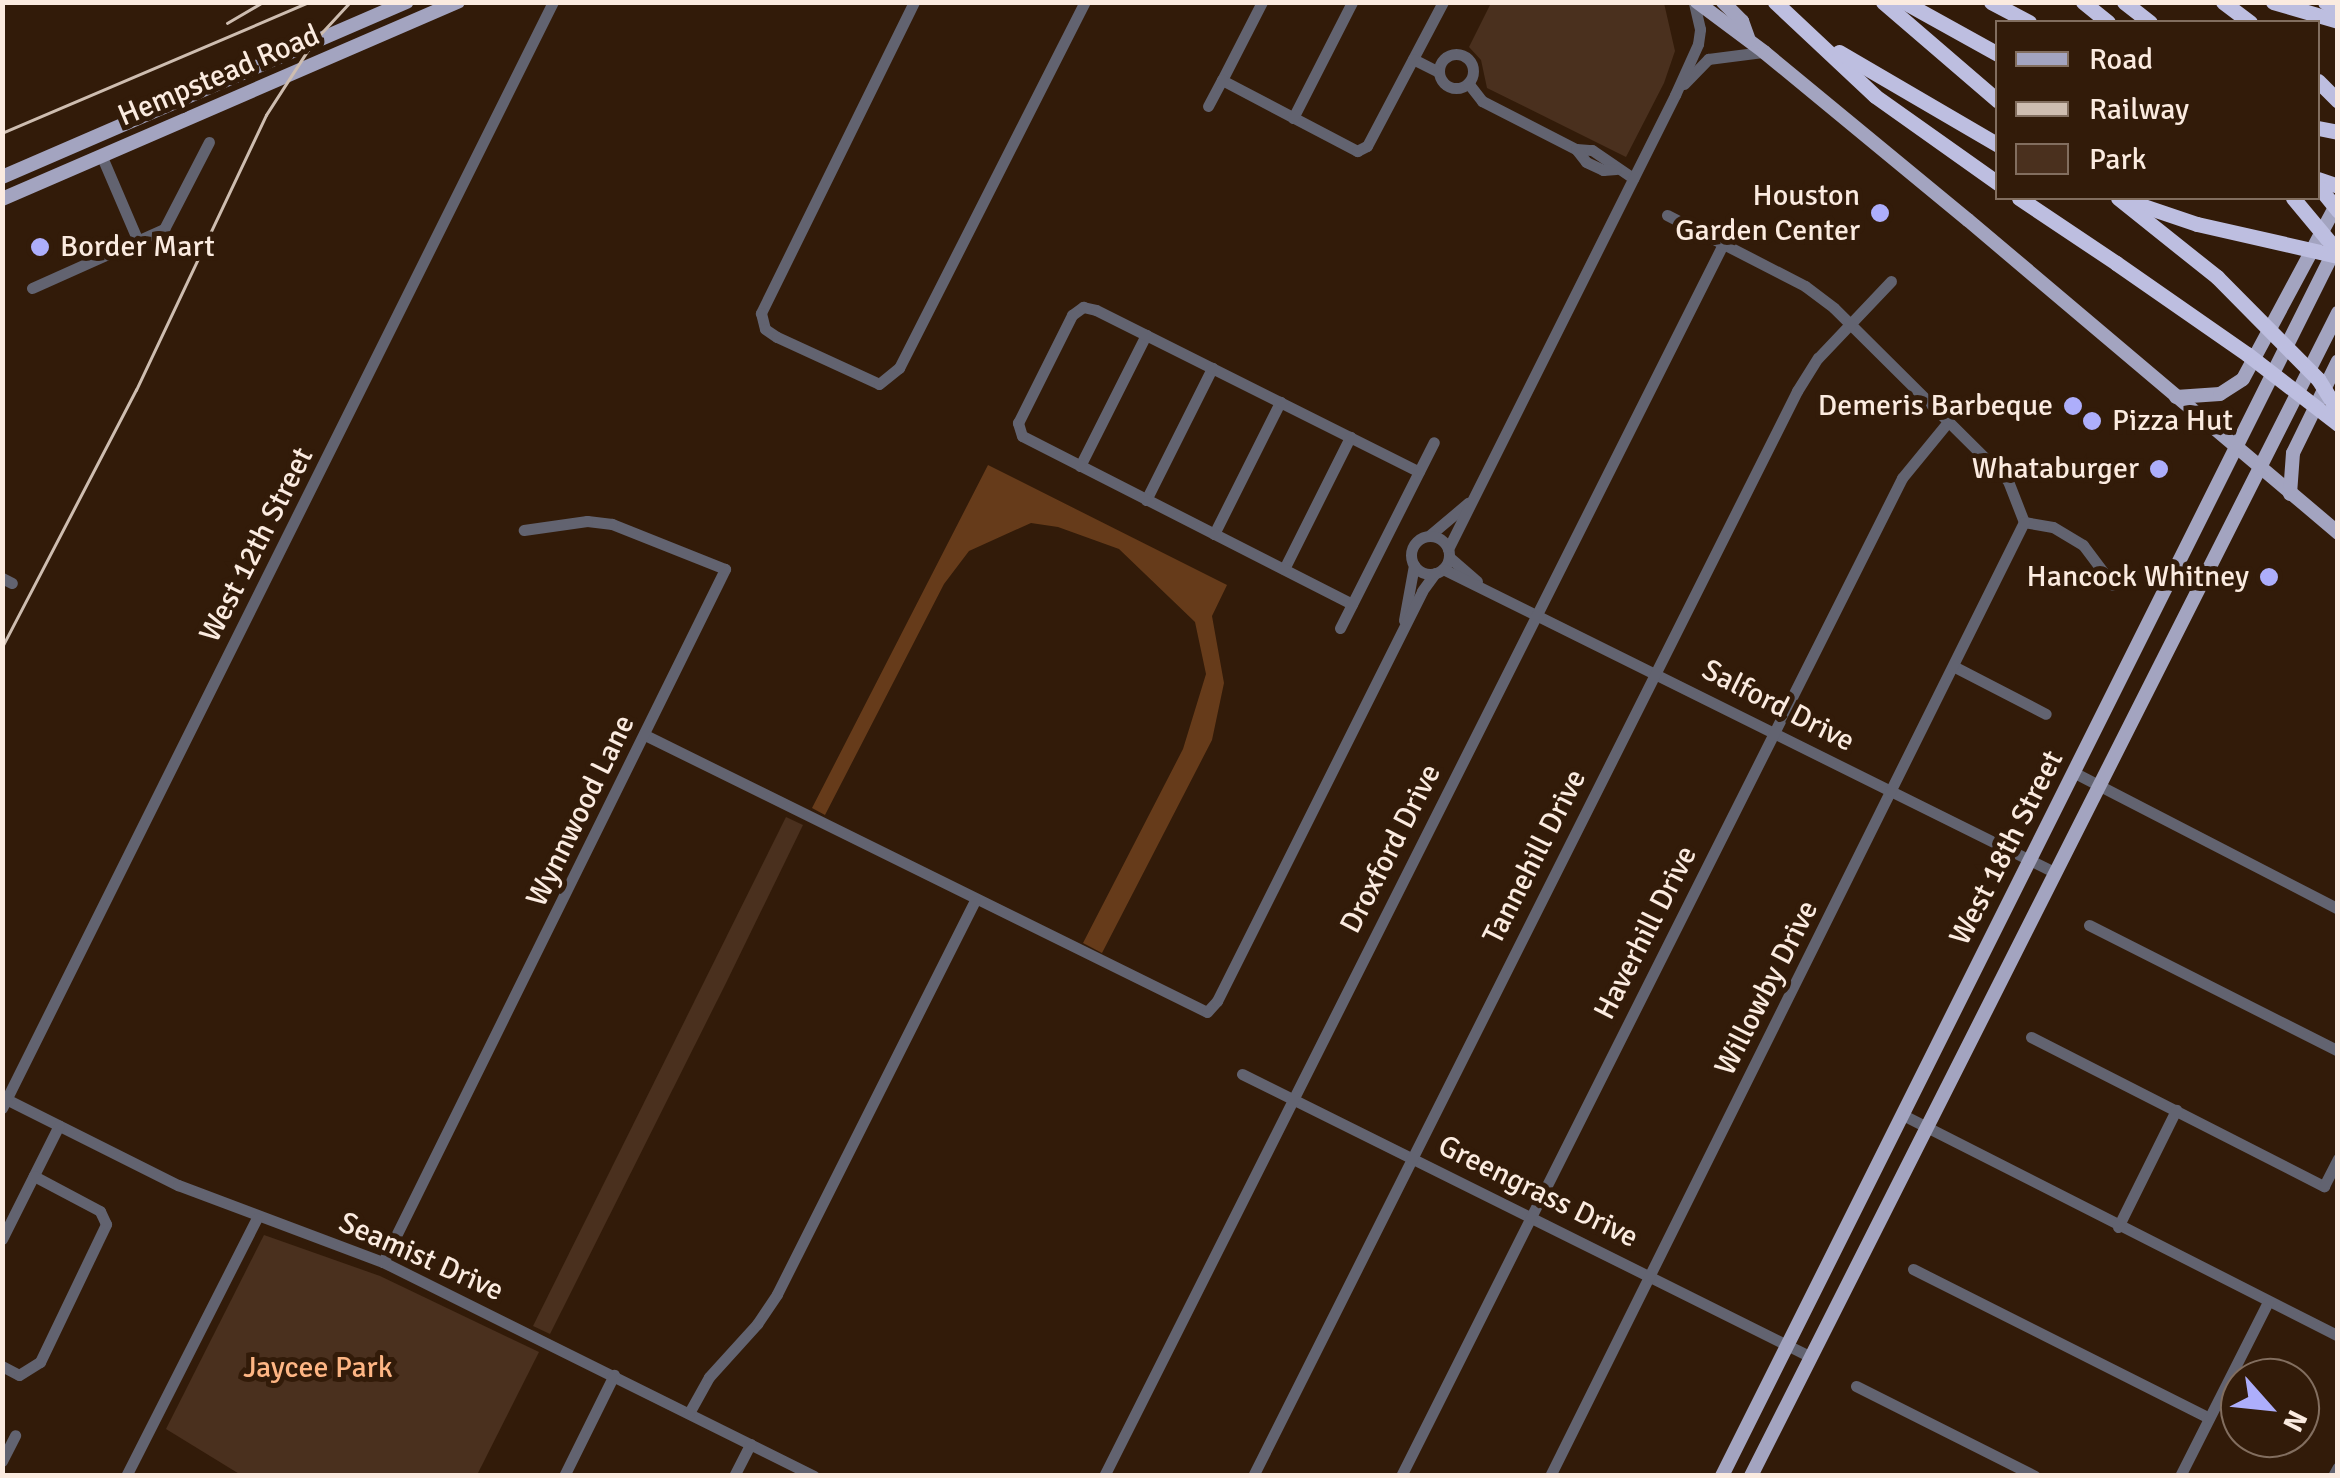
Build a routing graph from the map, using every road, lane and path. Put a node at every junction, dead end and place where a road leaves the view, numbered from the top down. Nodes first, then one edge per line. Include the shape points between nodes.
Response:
1 (407, 2) edge
2 (458, 2) edge
3 (553, 2) edge
4 (914, 2) edge
5 (1084, 2) edge
6 (1262, 2) edge
7 (1352, 2) edge
8 (1443, 2) edge
9 (1696, 2) edge
10 (1723, 2) edge
11 (1775, 2) edge
12 (1883, 2) edge
13 (1904, 2) edge
14 (1991, 2) edge
15 (2083, 2) edge
16 (2124, 2) edge
17 (2224, 2) edge
18 (2274, 2) edge
19 (2288, 2) edge
20 (2325, 2) edge
21 (2338, 10) edge
22 (2025, 20) edge
23 (2106, 20) edge
24 (2147, 20) edge
25 (2247, 20) edge
26 (2318, 20) edge
27 (2338, 21) edge
28 (354, 25) junction
29 (1749, 40) junction
30 (1818, 40) junction
31 (362, 45) junction
32 (303, 46) junction
33 (1420, 46) junction
34 (1764, 52) junction
35 (1995, 52) edge
36 (1445, 58) junction
37 (1413, 59) junction
38 (1438, 72) junction
39 (284, 77) junction
40 (1222, 80) junction
41 (1468, 83) junction
42 (1675, 95) junction
43 (1995, 99) edge
44 (1208, 106) dead end
45 (1293, 118) junction
46 (209, 142) dead end
47 (1995, 142) edge
48 (102, 156) junction
49 (2, 176) edge
50 (1633, 178) junction
51 (1995, 181) edge
52 (2320, 184) edge
53 (8, 197) edge
54 (2021, 200) edge
55 (2121, 200) edge
56 (2124, 200) edge
57 (2295, 200) edge
58 (2338, 202) edge
59 (2338, 211) edge
60 (2, 215) edge
61 (1666, 215) dead end
62 (138, 241) junction
63 (1723, 244) junction
64 (2338, 244) edge
65 (2338, 254) edge
66 (1891, 281) dead end
67 (32, 288) dead end
68 (2338, 312) edge
69 (1850, 324) junction
70 (1146, 335) junction
71 (2338, 361) edge
72 (1212, 368) junction
73 (2176, 396) junction
74 (1280, 402) junction
75 (2338, 411) edge
76 (1948, 422) junction
77 (2338, 424) edge
78 (1350, 438) junction
79 (1434, 442) dead end
80 (2238, 451) junction
81 (1080, 466) junction
82 (2260, 468) junction
83 (1420, 472) junction
84 (2290, 494) junction
85 (1146, 500) junction
86 (1468, 503) junction
87 (2024, 522) junction
88 (524, 530) dead end
89 (2338, 533) edge
90 (1214, 534) junction
91 (1429, 536) junction
92 (2187, 551) junction
93 (1444, 562) junction
94 (1414, 565) junction
95 (2208, 568) junction
96 (1284, 569) junction
97 (2113, 585) dead end
98 (1352, 604) junction
99 (1537, 614) junction
100 (1340, 628) dead end
101 (1399, 639) junction
102 (1955, 667) junction
103 (1656, 673) junction
104 (2046, 714) dead end
105 (1775, 732) junction
106 (647, 736) junction
107 (2075, 773) junction
108 (2098, 784) junction
109 (1893, 791) junction
110 (2030, 860) junction
111 (2054, 872) junction
112 (976, 901) junction
113 (2338, 909) edge
114 (2089, 925) dead end
115 (1968, 988) junction
116 (1990, 999) junction
117 (2032, 1037) dead end
118 (2338, 1051) edge
119 (1242, 1074) dead end
120 (1293, 1099) junction
121 (4, 1102) edge
122 (2176, 1110) junction
123 (1903, 1116) junction
124 (59, 1126) junction
125 (1926, 1126) junction
126 (1412, 1158) junction
127 (2338, 1158) edge
128 (34, 1176) junction
129 (1531, 1217) junction
130 (257, 1218) junction
131 (2118, 1226) junction
132 (1845, 1232) junction
133 (2, 1238) edge
134 (1868, 1243) junction
135 (382, 1262) junction
136 (1912, 1269) dead end
137 (1651, 1276) junction
138 (2268, 1302) junction
139 (2338, 1336) edge
140 (1788, 1345) junction
141 (1811, 1357) junction
142 (2, 1366) edge
143 (614, 1376) junction
144 (1856, 1386) dead end
145 (689, 1414) junction
146 (2209, 1418) junction
147 (16, 1435) dead end
148 (750, 1444) junction
149 (2, 1461) edge
150 (2338, 1467) edge
151 (126, 1476) edge
152 (564, 1476) edge
153 (734, 1476) edge
154 (814, 1476) edge
155 (1104, 1476) edge
156 (1253, 1476) edge
157 (1401, 1476) edge
158 (1550, 1476) edge
159 (1722, 1476) edge
160 (1751, 1476) edge
161 (2035, 1476) edge
162 (2180, 1476) edge
163 (2333, 1476) edge

1 - 28 main road, Hempstead Road
2 - 31 main road, Hempstead Road
3 - 121 street, West 12th Street
4 - 5 street via 764,300 763,325 777,337 879,384 899,368
6 - 40 street
7 - 45 street
8 - 33 street
9 - 29 main road
9 - 42 street via 1698,44
10 - 29 main road
11 - 30 highway
12 - 43 highway
13 - 35 highway
14 - 22 highway
15 - 23 highway
16 - 24 highway
17 - 25 highway
18 - 27 highway
19 - 26 highway
20 - 21 highway
28 - 31 main road
28 - 32 main road, Hempstead Road
29 - 34 main road
30 - 47 highway
30 - 51 highway via 1875,96
31 - 39 main road, Hempstead Road
32 - 39 main road
32 - 49 main road, Hempstead Road
33 - 36 street
33 - 37 street
34 - 42 street via 1708,59
34 - 73 main road
36 - 38 street
36 - 41 street via 1466,57 1473,67
37 - 38 street
37 - 45 street via 1366,146 1357,151
38 - 41 street via 1447,86
39 - 48 main road, Hempstead Road
40 - 44 street
40 - 45 street
41 - 50 street via 1482,102 1609,159
42 - 50 street
46 - 62 street via 168,224
48 - 53 main road, Hempstead Road
48 - 62 street
50 - 86 street
52 - 59 highway, bridge
53 - 60 main road
54 - 77 highway, bridge
55 - 75 highway, bridge via 2217,277 2318,379
56 - 65 highway, bridge via 2197,224
57 - 65 highway, bridge
58 - 73 main road via 2242,379 2220,394
61 - 63 street
62 - 67 street
63 - 69 street via 1806,286
63 - 99 street, Droxford Drive
64 - 80 main road, West 18th Street
66 - 69 street, Tannehill Drive
68 - 82 main road, West 18th Street
69 - 76 street
69 - 103 street, Tannehill Drive via 1797,392
70 - 72 street
70 - 81 street
70 - 81 street via 1096,310 1076,310 1021,415 1022,436
71 - 84 main road via 2293,453
72 - 74 street
72 - 85 street
73 - 80 main road
74 - 78 street
74 - 90 street
76 - 87 street via 2008,480
76 - 105 street, Haverhill Drive via 1902,478
78 - 83 street
78 - 96 street
79 - 83 street
80 - 82 main road
80 - 92 main road, West 18th Street
81 - 85 street
82 - 84 main road
82 - 95 main road, West 18th Street
83 - 98 street
84 - 89 main road
85 - 90 street
86 - 91 street
86 - 93 street
87 - 97 street via 2075,539
87 - 102 street, Willowby Drive
88 - 106 street, Wynnwood Lane via 612,524 726,569
90 - 96 street
91 - 93 street via 1441,540
91 - 94 street via 1412,548
92 - 95 main road
92 - 107 main road, West 18th Street
93 - 94 street via 1424,573
93 - 99 street, Salford Drive
93 - 101 street
94 - 101 street
95 - 108 main road, West 18th Street
96 - 98 street
98 - 100 street
99 - 103 street, Salford Drive
99 - 120 street, Droxford Drive
101 - 112 street via 1206,1012
102 - 104 street
102 - 109 street, Willowby Drive
103 - 105 street, Salford Drive
103 - 126 street, Tannehill Drive
105 - 109 street, Salford Drive
105 - 129 street, Haverhill Drive
106 - 112 street
106 - 135 street, Wynnwood Lane
107 - 108 street
107 - 110 main road, West 18th Street
108 - 111 main road, West 18th Street
108 - 113 street
109 - 110 street, Salford Drive
109 - 137 street, Willowby Drive
110 - 111 street, Salford Drive
110 - 115 main road, West 18th Street
111 - 116 main road, West 18th Street
112 - 145 street via 777,1294 718,1365
114 - 118 street
115 - 116 main road
115 - 123 main road, West 18th Street
116 - 125 main road, West 18th Street
117 - 122 street
119 - 120 street, Greengrass Drive
120 - 126 street, Greengrass Drive
120 - 155 street, Droxford Drive
121 - 124 street, Seamist Drive
122 - 127 street via 2324,1186
122 - 131 street
123 - 125 street
123 - 132 main road, West 18th Street
124 - 128 street
124 - 130 street, Seamist Drive
125 - 131 street
125 - 134 main road, West 18th Street
126 - 129 street, Greengrass Drive
126 - 156 street, Tannehill Drive
128 - 133 street
128 - 142 street via 100,1211 106,1224 40,1362 19,1375
129 - 137 street, Greengrass Drive
129 - 157 street, Haverhill Drive
130 - 135 street, Seamist Drive
130 - 151 street
131 - 138 street
132 - 134 main road
132 - 140 main road, West 18th Street
134 - 141 main road, West 18th Street
135 - 143 street, Seamist Drive
136 - 146 street
137 - 140 street, Greengrass Drive
137 - 158 street, Willowby Drive
138 - 139 street
138 - 146 street
140 - 141 street, Greengrass Drive
140 - 159 main road, West 18th Street
141 - 160 main road, West 18th Street
143 - 145 street, Seamist Drive
143 - 152 street
144 - 161 street
145 - 148 street, Seamist Drive
146 - 162 street
147 - 149 street
148 - 153 street
148 - 154 street, Seamist Drive
150 - 163 street

